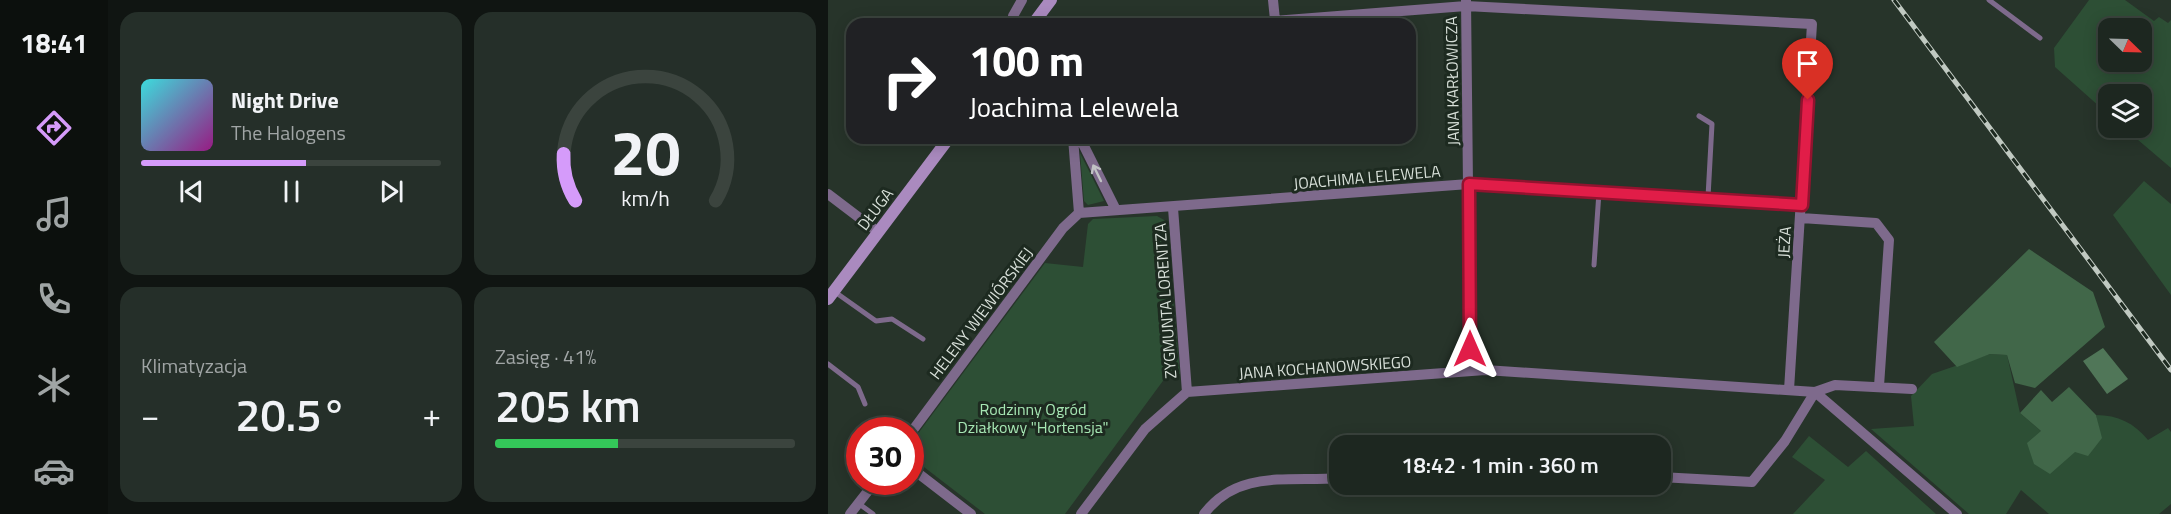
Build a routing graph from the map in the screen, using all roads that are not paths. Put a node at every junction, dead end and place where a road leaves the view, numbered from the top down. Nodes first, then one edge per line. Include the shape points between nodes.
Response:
1 (1022, 0) edge
2 (1051, 0) edge
3 (1273, 0) edge
4 (1989, 0) edge
5 (1466, 3) edge
6 (1014, 18) edge
7 (1038, 18) edge
8 (1275, 18) edge
9 (1297, 18) edge
10 (2040, 38) dead end
11 (1699, 116) dead end
12 (942, 144) edge
13 (1073, 144) edge
14 (1083, 144) edge
15 (1469, 184) junction
16 (1599, 192) junction
17 (828, 194) edge
18 (1708, 198) junction
19 (1802, 205) junction
20 (1115, 208) junction
21 (1173, 208) junction
22 (1079, 213) junction
23 (1801, 218) junction
24 (878, 232) junction
25 (1594, 265) dead end
26 (831, 295) edge
27 (923, 339) dead end
28 (828, 364) edge
29 (1470, 371) junction
30 (1879, 386) junction
31 (1912, 389) dead end
32 (1789, 390) junction
33 (1187, 392) junction
34 (1815, 392) junction
35 (865, 404) dead end
36 (923, 417) edge
37 (1671, 478) edge
38 (924, 479) edge
39 (1329, 479) edge
40 (864, 495) edge
41 (858, 503) junction
42 (850, 514) edge
43 (873, 514) edge
44 (971, 514) edge
45 (1081, 514) edge
46 (1204, 514) edge
47 (1957, 514) edge

1 - 6 street
2 - 7 main road
3 - 8 street
4 - 10 lane
5 - 9 street
5 - 15 street, JANA KARŁOWICZA
5 - 19 street, JEŻA via 1812,24
11 - 18 lane via 1712,124
12 - 24 main road, DŁUGA
13 - 22 street
20 -> 14 street
15 - 16 street, JOACHIMA LELEWELA
15 - 21 street, JOACHIMA LELEWELA
15 - 29 street, JANA KARŁOWICZA
16 - 18 street, JOACHIMA LELEWELA
16 - 25 lane
17 - 24 street
18 - 19 street, JOACHIMA LELEWELA
19 - 23 street, JEŻA
20 - 21 street, JOACHIMA LELEWELA
20 - 22 street, JOACHIMA LELEWELA
21 - 33 street, ZYGMUNTA LORENTZA
22 - 36 street, HELENY WIEWIÓRSKIEJ via 1063,228
23 - 30 street via 1876,223 1889,240
23 - 32 street, JEŻA
24 - 26 main road, DŁUGA
26 - 27 lane via 876,321 892,319
28 - 35 lane via 858,387
29 - 32 street, JANA KOCHANOWSKIEGO
29 - 33 street, JANA KOCHANOWSKIEGO
30 - 31 street, JANA KOCHANOWSKIEGO
30 - 34 street, JANA KOCHANOWSKIEGO via 1835,385
32 - 34 street, JANA KOCHANOWSKIEGO
33 - 45 street via 1145,429
34 - 37 street via 1785,441 1752,482
34 - 47 street
38 - 44 street
39 - 46 street via 1238,486 1215,499
40 - 41 street
41 - 42 street
41 - 43 lane

